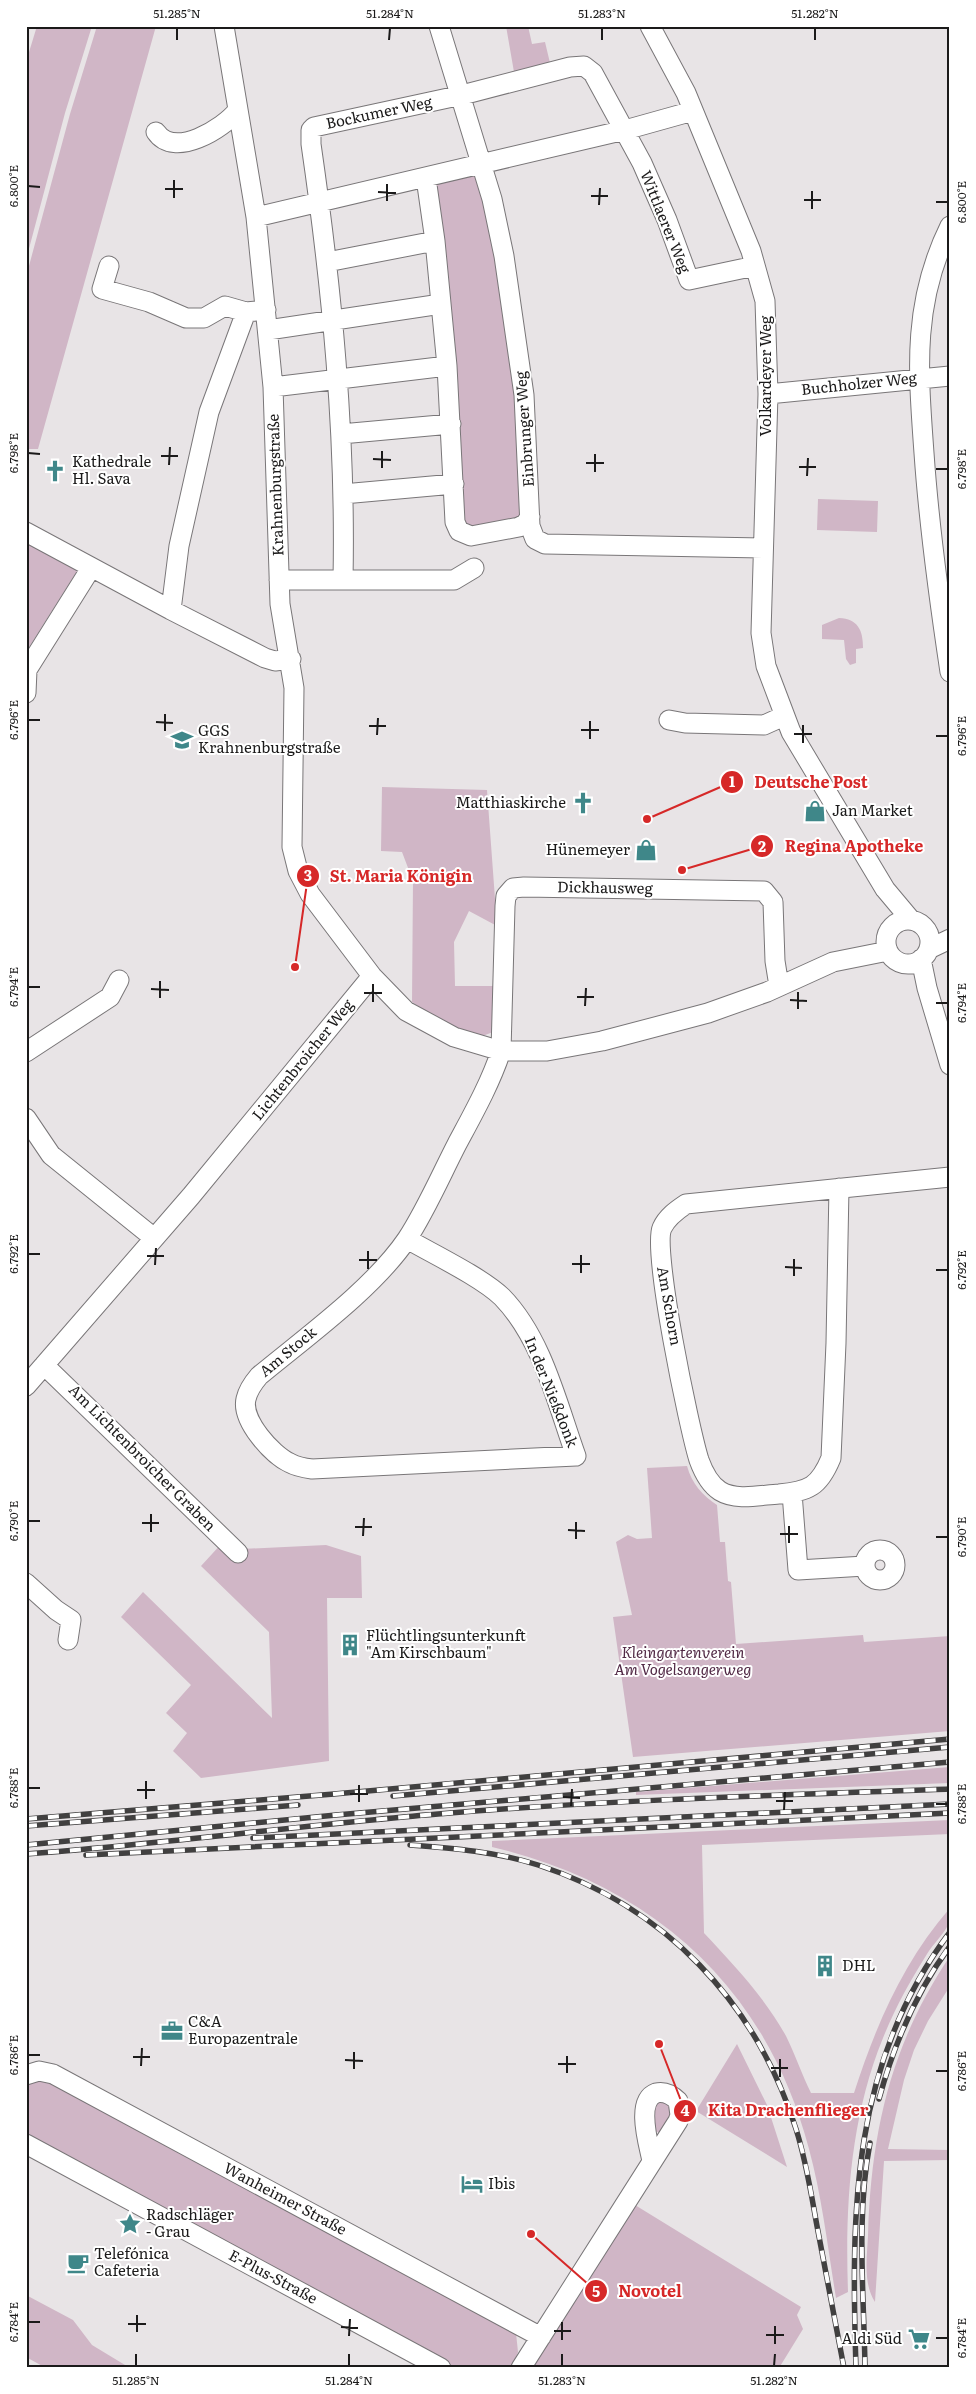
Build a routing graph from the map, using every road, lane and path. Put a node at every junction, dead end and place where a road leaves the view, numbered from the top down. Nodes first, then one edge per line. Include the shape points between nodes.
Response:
1 (224, 26) edge
2 (439, 26) edge
3 (650, 26) edge
4 (462, 94) junction
5 (238, 110) junction
6 (693, 110) junction
7 (625, 130) junction
8 (156, 132) dead end
9 (482, 164) junction
10 (426, 178) junction
11 (319, 203) junction
12 (256, 218) junction
13 (950, 226) edge
14 (435, 241) junction
15 (327, 262) junction
16 (109, 266) dead end
17 (755, 266) junction
18 (441, 304) junction
19 (266, 310) junction
20 (246, 312) junction
21 (333, 320) junction
22 (268, 330) junction
23 (447, 366) junction
24 (950, 376) edge
25 (919, 378) junction
26 (339, 379) junction
27 (273, 387) junction
28 (768, 394) junction
29 (451, 424) junction
30 (342, 434) junction
31 (454, 484) junction
32 (343, 494) junction
33 (530, 517) junction
34 (26, 532) edge
35 (763, 548) junction
36 (91, 568) junction
37 (474, 568) dead end
38 (279, 580) junction
39 (343, 580) junction
40 (171, 610) junction
41 (291, 659) junction
42 (950, 672) edge
43 (26, 693) edge
44 (784, 716) junction
45 (669, 720) dead end
46 (885, 890) junction
47 (911, 920) junction
48 (889, 938) junction
49 (950, 938) edge
50 (920, 951) junction
51 (372, 976) junction
52 (119, 980) dead end
53 (779, 986) junction
54 (501, 1051) junction
55 (26, 1052) edge
56 (950, 1065) edge
57 (26, 1118) edge
58 (950, 1177) edge
59 (839, 1188) junction
60 (154, 1238) junction
61 (407, 1239) junction
62 (44, 1365) junction
63 (26, 1386) edge
64 (576, 1456) joint
65 (792, 1493) junction
66 (238, 1553) dead end
67 (865, 1566) dead end
68 (26, 1583) edge
69 (68, 1640) dead end
70 (26, 2075) edge
71 (26, 2144) edge
72 (652, 2161) dead end
73 (541, 2337) junction
74 (441, 2368) edge
75 (521, 2368) edge

1 - 5 street, Krahnenburgstraße
2 - 4 street, Einbrunger Weg
3 - 6 street, Volkardeyer Weg
4 - 7 street, Wittlaerer Weg via 584,66 593,73
4 - 9 street, Einbrunger Weg
4 - 11 street, Bockumer Weg via 314,127 311,144
5 - 8 street via 208,135 194,139 168,142
5 - 12 street, Krahnenburgstraße
6 - 7 street
6 - 17 street, Volkardeyer Weg
7 - 9 street
7 - 17 street, Wittlaerer Weg via 668,220 689,280
9 - 10 street
9 - 33 street, Einbrunger Weg via 504,256 522,373
10 - 11 street
10 - 14 street
11 - 12 street
11 - 15 street, Bockumer Weg
12 - 19 street, Krahnenburgstraße
13 - 25 street via 927,289 920,336
14 - 15 street
14 - 18 street
15 - 21 street, Bockumer Weg
16 - 20 street via 102,289 149,302 186,318 204,318 224,306
17 - 28 street, Volkardeyer Weg via 765,300
18 - 21 street
18 - 23 street
19 - 20 street
19 - 22 street, Krahnenburgstraße
20 - 40 street via 209,412 179,546
21 - 22 street
21 - 26 street, Bockumer Weg
22 - 27 street, Krahnenburgstraße
23 - 26 street
23 - 29 street
24 - 25 street, Buchholzer Weg
25 - 28 street, Buchholzer Weg
25 - 42 street via 928,508
26 - 27 street
26 - 30 street, Bockumer Weg
27 - 38 street, Krahnenburgstraße
28 - 35 street, Volkardeyer Weg
29 - 30 street
29 - 31 street
30 - 32 street, Bockumer Weg
31 - 32 street
31 - 33 street via 455,522 463,534 471,536 519,527
32 - 39 street, Bockumer Weg
33 - 35 street, Einbrunger Weg via 531,532 535,539 545,544
34 - 36 street
35 - 44 street, Volkardeyer Weg via 761,633 766,666
36 - 40 street
36 - 43 street via 27,670
37 - 39 street via 454,580
38 - 39 street
38 - 41 street, Krahnenburgstraße via 280,604
40 - 41 street via 265,658 274,661
41 - 51 street, Krahnenburgstraße via 294,688 292,847 298,871 310,894
44 - 45 street via 764,724
44 - 46 street, Volkardeyer Weg
46 - 47 street, Volkardeyer Weg
46 - 48 street, Volkardeyer Weg
47 - 48 street via 901,921
47 - 50 street, Volkardeyer Weg via 919,922
48 - 50 street via 895,959
48 - 53 street via 854,947 833,962
49 - 50 street
50 - 56 street via 920,976 927,988
51 - 54 street via 406,1011 454,1037
51 - 60 street, Lichtenbroicher Weg
52 - 55 street via 110,997
53 - 54 street via 708,1013 602,1041 547,1052
53 - 54 street, Dickhausweg via 775,961 774,902 764,891 518,886 509,892 505,906
54 - 61 street, Am Stock via 494,1074
57 - 60 street via 51,1155
58 - 59 street, Am Schorn
59 - 65 street, Am Schorn via 831,1458 824,1476 814,1485
59 - 65 street, Am Schorn via 686,1204 674,1212 662,1228 660,1252 673,1333 695,1441 707,1479 730,1495
60 - 62 street, Lichtenbroicher Weg
61 - 64 street, In der Nießdonk via 485,1284 522,1322 544,1367
61 - 64 street, Am Stock via 342,1307 259,1376 245,1400 252,1426 288,1463 312,1469
62 - 63 street, Lichtenbroicher Weg
62 - 66 street, Am Lichtenbroicher Graben
65 - 67 street via 798,1570
68 - 69 street via 71,1620
70 - 73 street, Wanheimer Straße via 39,2071 53,2074
71 - 74 street, E-Plus-Straße
72 - 73 street
73 - 75 street

